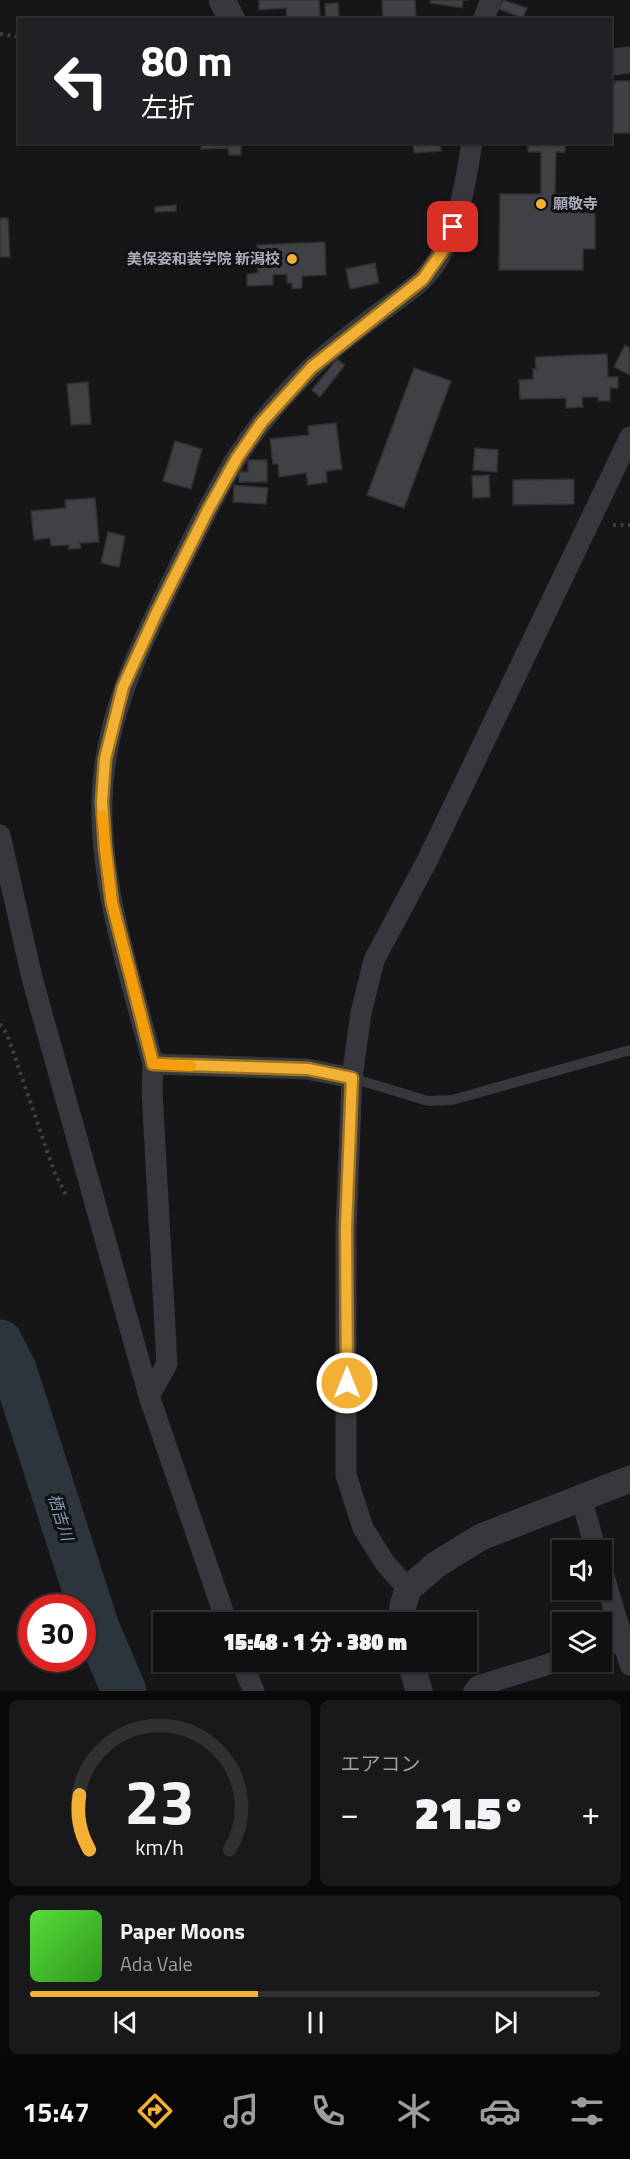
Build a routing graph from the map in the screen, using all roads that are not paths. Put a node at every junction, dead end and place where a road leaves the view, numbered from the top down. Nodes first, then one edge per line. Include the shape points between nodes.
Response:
1 (222, 0) edge
2 (491, 0) edge
3 (231, 18) edge
4 (484, 18) edge
5 (630, 60) edge
6 (612, 62) edge
7 (471, 144) edge
8 (630, 436) edge
9 (0, 835) edge
10 (630, 1050) edge
11 (153, 1064) junction
12 (352, 1078) junction
13 (149, 1396) junction
14 (630, 1479) edge
15 (580, 1497) junction
16 (593, 1540) edge
17 (408, 1589) junction
18 (611, 1600) edge
19 (223, 1612) edge
20 (402, 1612) edge
21 (622, 1641) junction
22 (612, 1644) edge
23 (552, 1663) edge
24 (630, 1665) edge
25 (245, 1672) edge
26 (414, 1672) edge
27 (254, 1691) edge
28 (419, 1691) edge
29 (474, 1691) edge

1 - 3 street
2 - 4 street
5 - 6 street
7 - 11 street via 456,217 442,252 423,279 312,367 262,422 208,510 123,687 105,759 105,848 112,903
8 - 12 street via 427,861 374,960 361,1013
9 - 13 street via 32,978
10 - 12 lane via 452,1100 428,1101
11 - 12 street via 308,1069
11 - 13 street via 167,1364
12 - 17 street via 346,1228 346,1475 363,1528 385,1563
13 - 19 street
14 - 15 street
15 - 16 street
15 - 17 street via 481,1537 437,1564
17 - 20 street
18 - 21 street
21 - 22 street
21 - 24 street
23 - 29 street via 478,1686
25 - 27 street
26 - 28 street

